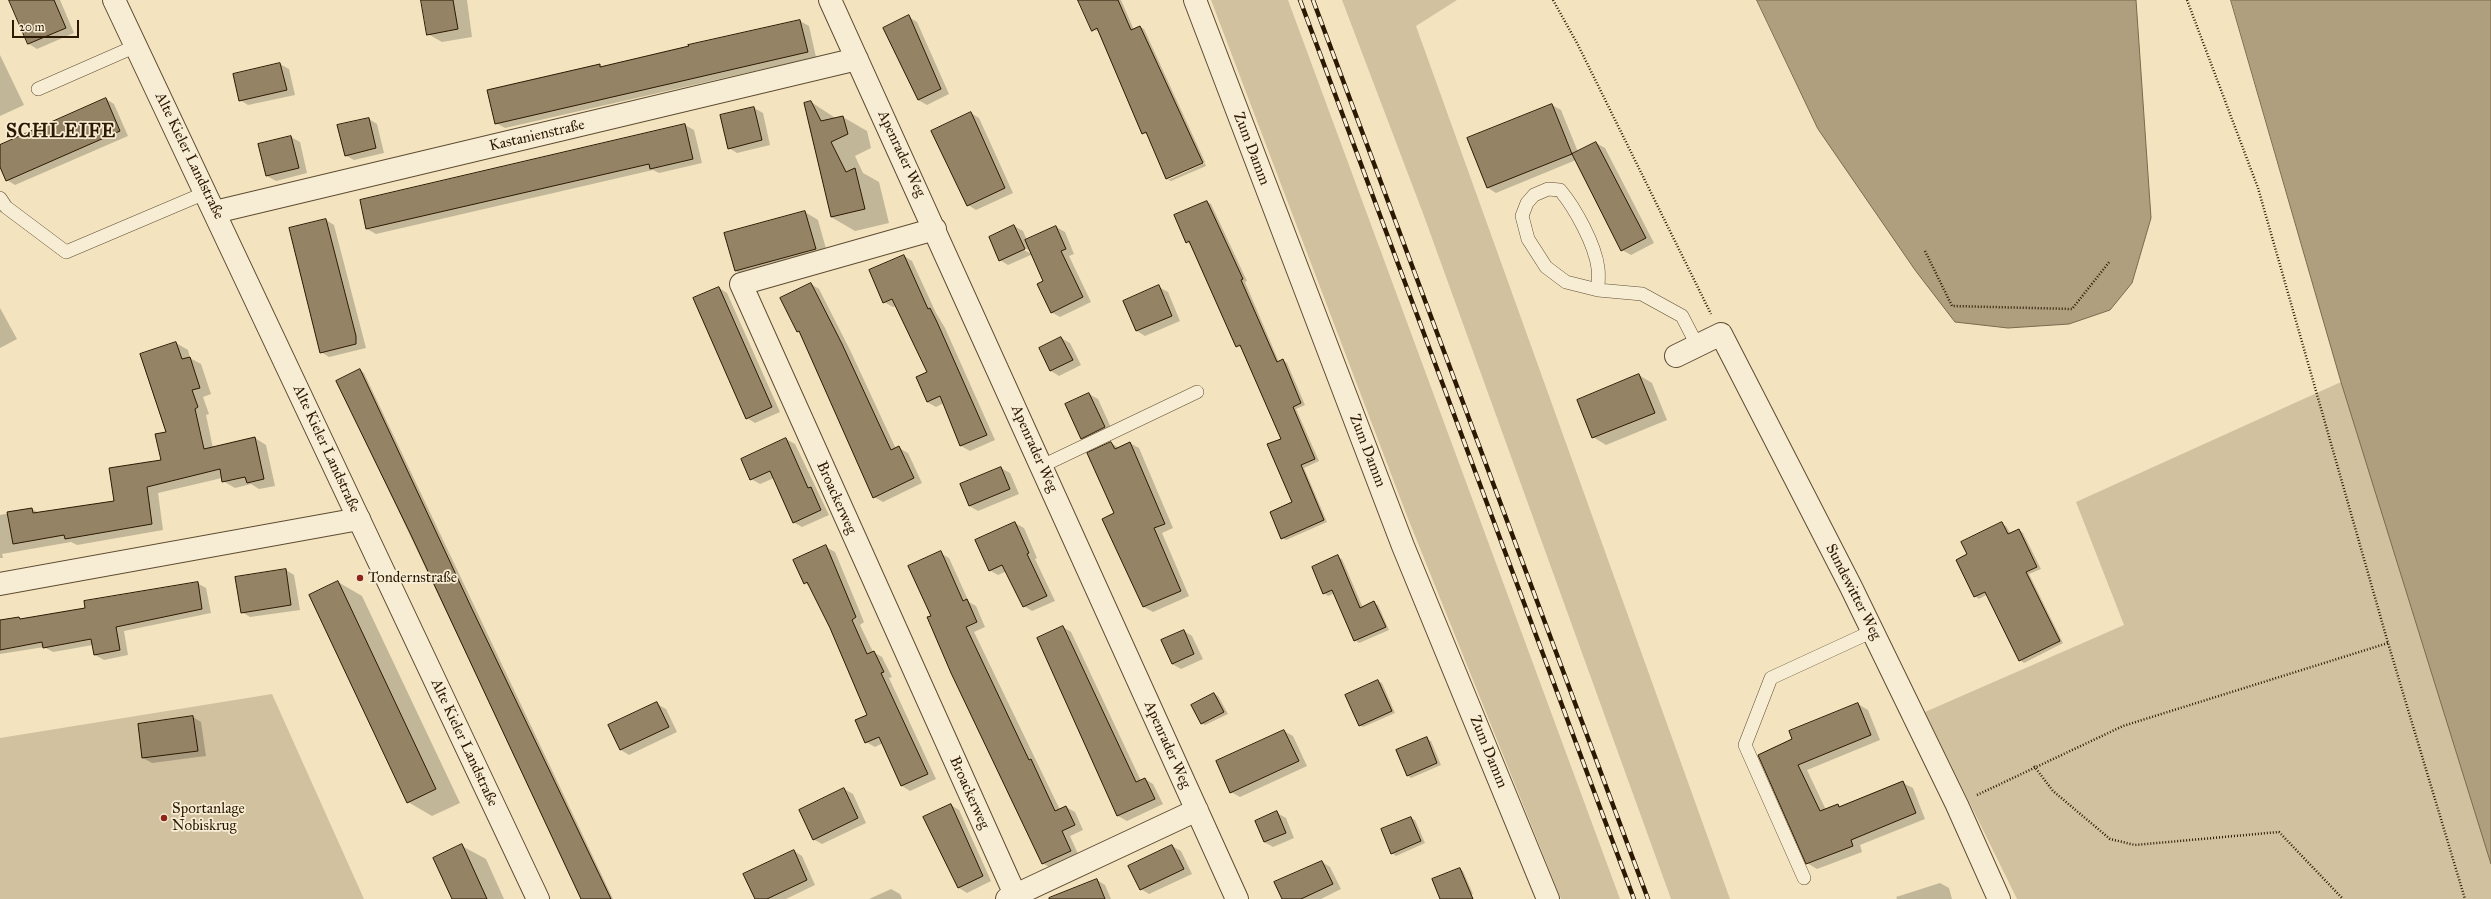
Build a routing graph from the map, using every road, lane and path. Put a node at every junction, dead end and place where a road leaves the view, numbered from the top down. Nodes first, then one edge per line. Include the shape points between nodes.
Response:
1 (114, 0) edge
2 (830, 0) edge
3 (1194, 0) edge
4 (1552, 0) edge
5 (2187, 0) edge
6 (136, 46) junction
7 (857, 59) junction
8 (38, 89) dead end
9 (205, 192) junction
10 (0, 198) edge
11 (215, 212) junction
12 (935, 229) junction
13 (1925, 251) dead end
14 (2110, 261) dead end
15 (1598, 290) junction
16 (1721, 334) junction
17 (1697, 345) junction
18 (1676, 356) dead end
19 (1197, 392) dead end
20 (1042, 466) junction
21 (358, 519) junction
22 (0, 584) edge
23 (1873, 632) junction
24 (2388, 643) junction
25 (2034, 766) junction
26 (1957, 805) junction
27 (1196, 810) junction
28 (1804, 878) dead end
29 (1013, 898) edge
30 (538, 899) edge
31 (1237, 899) edge
32 (1548, 899) edge
33 (1999, 899) edge
34 (2343, 899) edge
35 (2465, 899) edge

1 - 6 street, Alte Kieler Landstraße
2 - 7 street, Apenrader Weg
3 - 32 street, Zum Damm via 1403,546
4 - 16 path via 1578,45
5 - 24 path via 2258,188
6 - 8 lane
6 - 9 street, Alte Kieler Landstraße
7 - 11 street, Kastanienstraße
7 - 12 street, Apenrader Weg
9 - 10 lane via 66,252 6,208
9 - 11 street, Alte Kieler Landstraße
11 - 21 street, Alte Kieler Landstraße
12 - 20 street, Apenrader Weg
12 - 29 street, Broackerweg via 741,284
13 - 14 path via 1952,306 2072,308
15 - 15 lane via 1566,282 1546,267 1528,239 1522,216 1526,203 1534,194 1548,189 1560,190 1567,199 1586,233 1598,267
15 - 17 lane via 1642,294 1682,316
16 - 17 street
16 - 23 street, Sundewitter Weg
17 - 18 street
19 - 20 lane
20 - 27 street, Apenrader Weg
21 - 22 street
21 - 30 street, Alte Kieler Landstraße
23 - 26 street, Sundewitter Weg
23 - 28 lane via 1771,678 1745,745
24 - 25 path via 2123,726
24 - 35 path
25 - 26 path
25 - 34 path via 2053,791 2110,839 2135,845 2279,832
26 - 33 street, Sundewitter Weg
27 - 29 street, Broackerweg
27 - 31 street, Apenrader Weg

